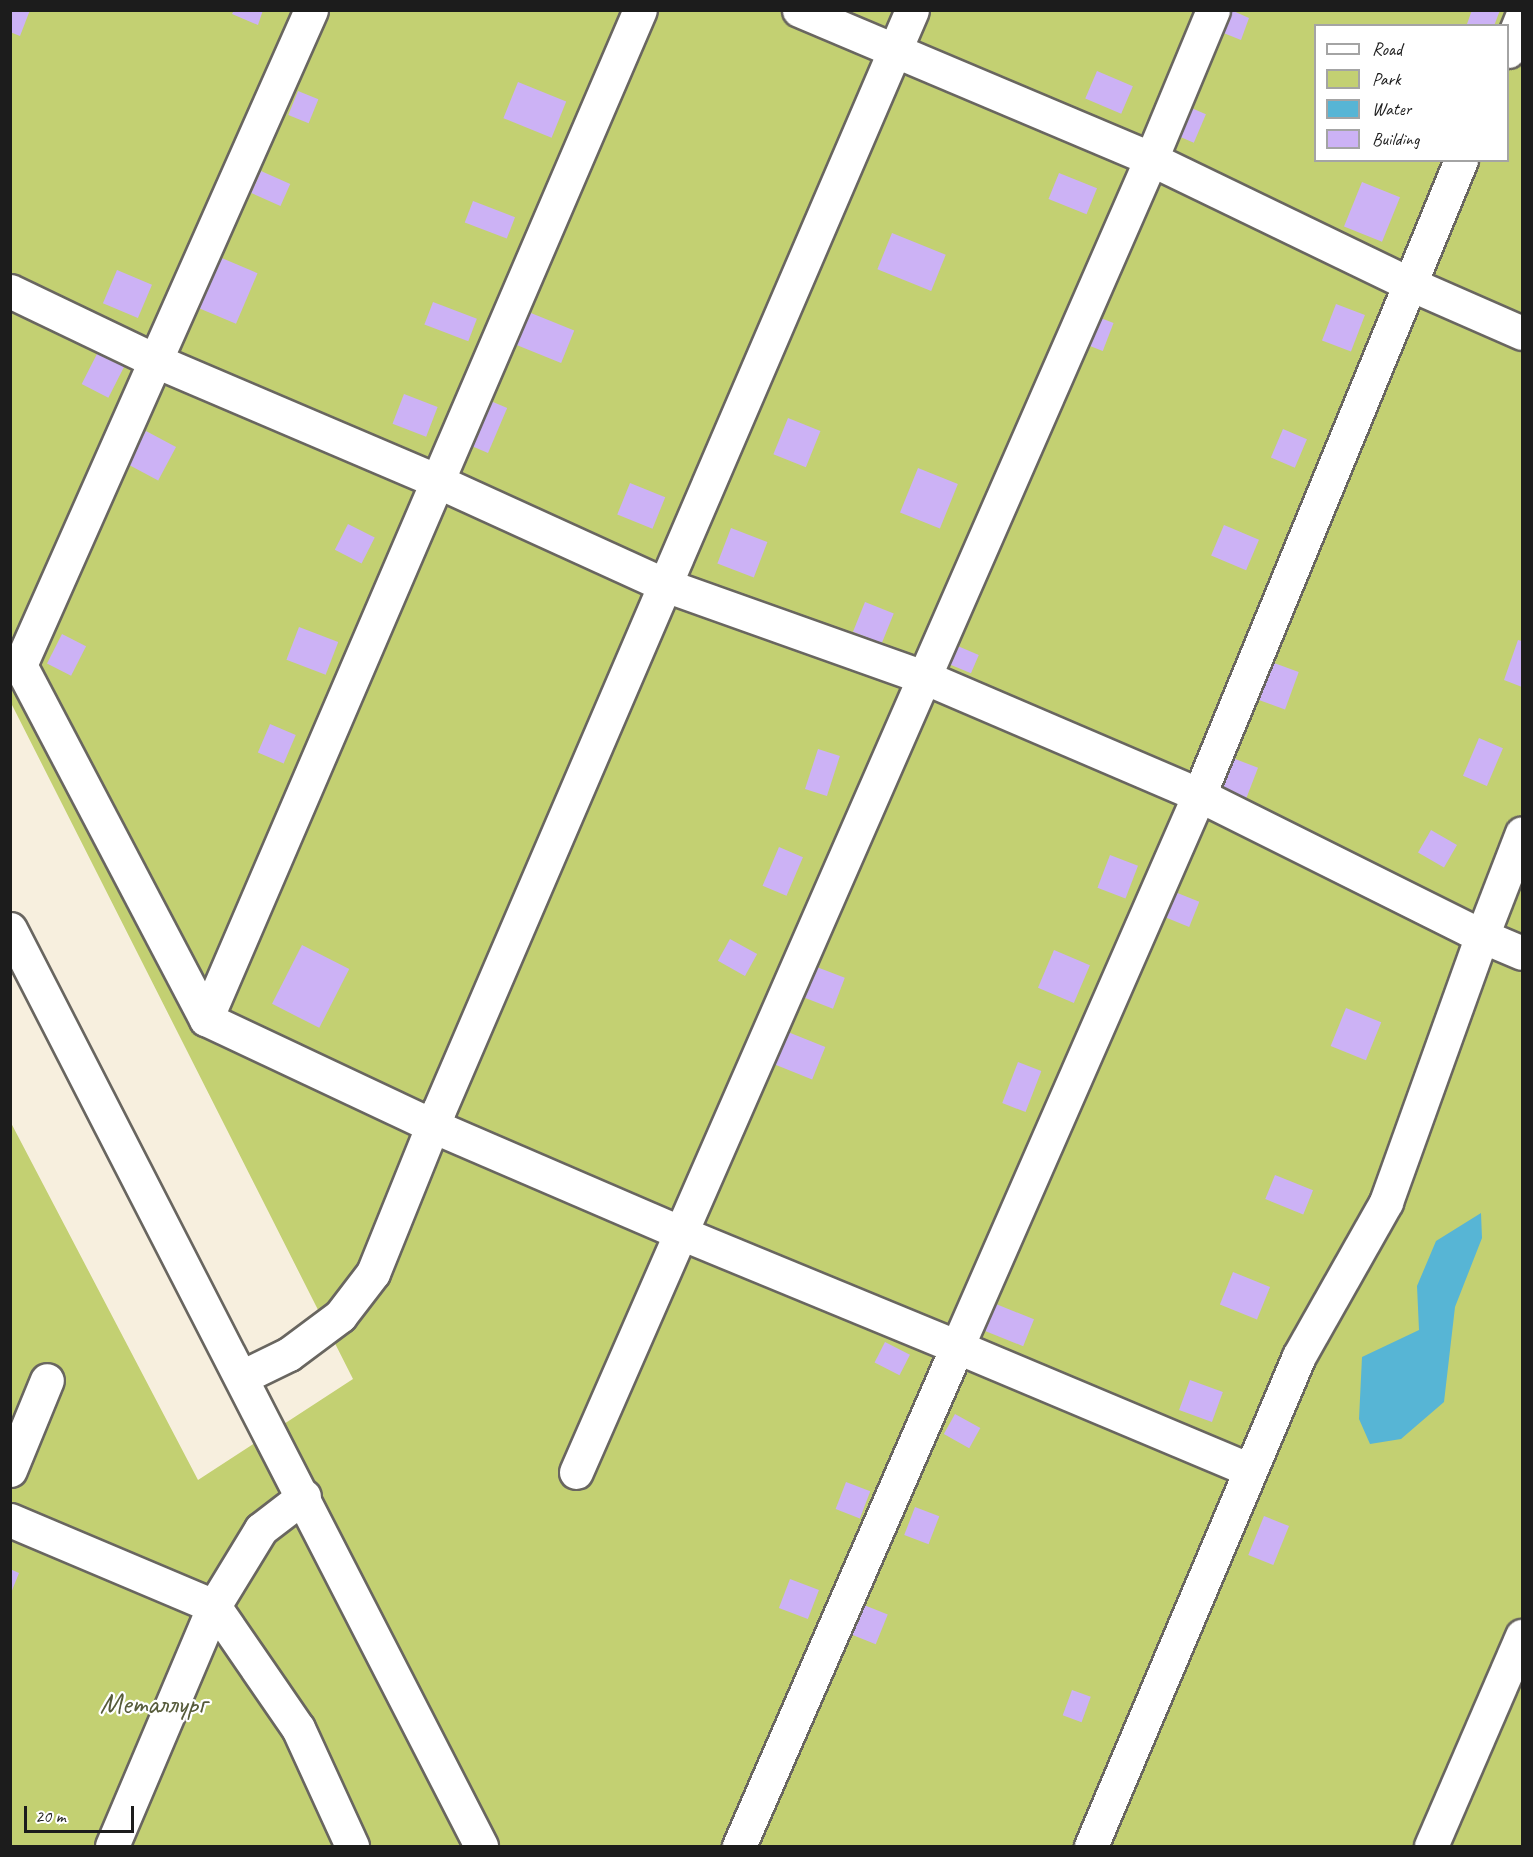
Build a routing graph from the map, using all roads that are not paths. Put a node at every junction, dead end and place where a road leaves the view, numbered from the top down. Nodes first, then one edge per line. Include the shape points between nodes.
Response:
1 (311, 10) edge
2 (640, 10) edge
3 (799, 10) edge
4 (912, 10) edge
5 (1213, 10) edge
6 (1522, 16) edge
7 (1509, 48) edge
8 (894, 51) junction
9 (1151, 159) junction
10 (1460, 162) edge
11 (1408, 283) junction
12 (10, 291) edge
13 (1522, 333) edge
14 (156, 361) junction
15 (437, 481) junction
16 (665, 585) junction
17 (924, 677) junction
18 (1198, 795) junction
19 (1522, 833) edge
20 (10, 929) edge
21 (1482, 936) junction
22 (1522, 953) edge
23 (206, 1019) junction
24 (433, 1126) junction
25 (681, 1233) junction
26 (957, 1347) junction
27 (242, 1377) junction
28 (47, 1380) dead end
29 (10, 1470) edge
30 (1250, 1470) junction
31 (576, 1472) dead end
32 (304, 1496) junction
33 (10, 1520) edge
34 (214, 1606) junction
35 (1522, 1636) edge
36 (112, 1846) edge
37 (352, 1846) edge
38 (482, 1846) edge
39 (739, 1846) edge
40 (1091, 1846) edge
41 (1431, 1846) edge

1 - 14 street
2 - 15 street
3 - 8 street
4 - 8 street
5 - 9 street
6 - 7 street
8 - 9 street
8 - 16 street
9 - 11 street
9 - 17 street
10 - 11 street
11 - 13 street
11 - 18 street
12 - 14 street
14 - 15 street
14 - 23 street via 21,665
15 - 16 street
15 - 23 street
16 - 17 street
16 - 24 street
17 - 18 street
17 - 25 street
18 - 21 street
18 - 26 street
19 - 21 street
20 - 27 street
21 - 22 street
21 - 30 street via 1386,1202 1299,1356
23 - 24 street
24 - 25 street
24 - 27 street via 373,1273 340,1316 289,1353
25 - 26 street
25 - 31 street
26 - 30 street
26 - 39 street
27 - 32 street
28 - 29 street
30 - 40 street
32 - 34 street via 261,1529
32 - 38 street
33 - 34 street
34 - 36 street
34 - 37 street via 298,1728
35 - 41 street

